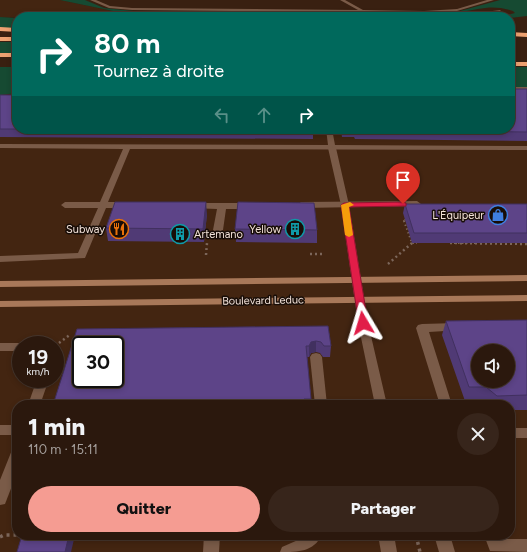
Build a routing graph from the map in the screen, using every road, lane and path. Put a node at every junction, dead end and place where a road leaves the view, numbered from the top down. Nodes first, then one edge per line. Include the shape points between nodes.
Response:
1 (92, 0) edge
2 (342, 0) edge
3 (492, 0) edge
4 (144, 5) dead end
5 (148, 9) junction
6 (363, 11) junction
7 (499, 11) dead end
8 (152, 12) edge
9 (491, 12) edge
10 (0, 29) edge
11 (12, 30) edge
12 (0, 34) edge
13 (12, 34) edge
14 (515, 34) edge
15 (527, 34) edge
16 (0, 39) edge
17 (12, 39) edge
18 (515, 41) edge
19 (527, 41) edge
20 (0, 55) edge
21 (12, 55) edge
22 (515, 57) edge
23 (527, 57) edge
24 (0, 62) edge
25 (12, 62) edge
26 (515, 64) edge
27 (527, 64) edge
28 (515, 89) edge
29 (527, 89) edge
30 (329, 134) edge
31 (0, 146) edge
32 (127, 147) junction
33 (332, 148) junction
34 (527, 148) edge
35 (428, 204) edge
36 (65, 205) dead end
37 (103, 205) junction
38 (133, 205) edge
39 (292, 205) edge
40 (344, 205) junction
41 (186, 206) edge
42 (222, 206) junction
43 (261, 206) edge
44 (403, 213) dead end
45 (218, 230) dead end
46 (207, 243) dead end
47 (412, 243) junction
48 (419, 243) edge
49 (447, 243) edge
50 (527, 244) edge
51 (310, 254) dead end
52 (322, 254) dead end
53 (206, 255) dead end
54 (0, 259) edge
55 (388, 264) dead end
56 (527, 278) edge
57 (357, 279) junction
58 (0, 284) edge
59 (527, 298) edge
60 (360, 299) junction
61 (0, 304) edge
62 (472, 327) edge
63 (71, 334) dead end
64 (64, 339) edge
65 (0, 347) edge
66 (12, 347) edge
67 (316, 357) dead end
68 (40, 388) edge
69 (36, 400) edge
70 (321, 400) edge
71 (380, 400) edge
72 (444, 400) edge
73 (0, 430) edge
74 (12, 430) edge
75 (527, 432) edge
76 (515, 433) edge
77 (12, 467) edge
78 (0, 499) edge
79 (12, 535) edge
80 (0, 537) edge
81 (212, 540) edge
82 (309, 540) edge
83 (387, 540) edge
84 (417, 540) edge
85 (443, 540) edge
86 (494, 540) edge
87 (527, 546) edge
88 (211, 552) edge
89 (288, 552) edge
90 (390, 552) edge
91 (420, 552) edge
92 (447, 552) edge

1 - 5 street via 115,8
2 - 6 street
3 - 6 street via 446,11
4 - 5 street
5 - 6 street
5 - 8 street
7 - 9 street
10 - 11 highway
12 - 13 highway
14 - 15 highway
16 - 17 highway
18 - 19 highway
20 - 21 highway
22 - 23 highway
24 - 25 highway
26 - 27 highway
28 - 29 street
30 - 33 street
31 - 32 street
32 - 33 street
32 - 37 street
33 - 34 street
33 - 40 street
35 - 40 street
36 - 37 street
37 - 38 street
37 - 54 street via 82,256
39 - 40 street
40 - 57 street
41 - 42 street
42 - 43 street
42 - 45 street
44 - 47 path
46 - 53 path
47 - 48 path
47 - 55 path
49 - 50 path
51 - 52 path
56 - 57 street, Boulevard Leduc
57 - 58 street, Boulevard Leduc
57 - 60 street
59 - 60 street, Boulevard Leduc
60 - 61 street, Boulevard Leduc
60 - 71 street
62 - 72 street via 422,328
63 - 64 path
65 - 66 street
67 - 70 street
68 - 69 street
73 - 74 street
75 - 76 street
77 - 78 street
79 - 80 path
81 - 88 street
82 - 89 street
83 - 90 street
84 - 91 path
85 - 92 street
86 - 87 street via 496,546

